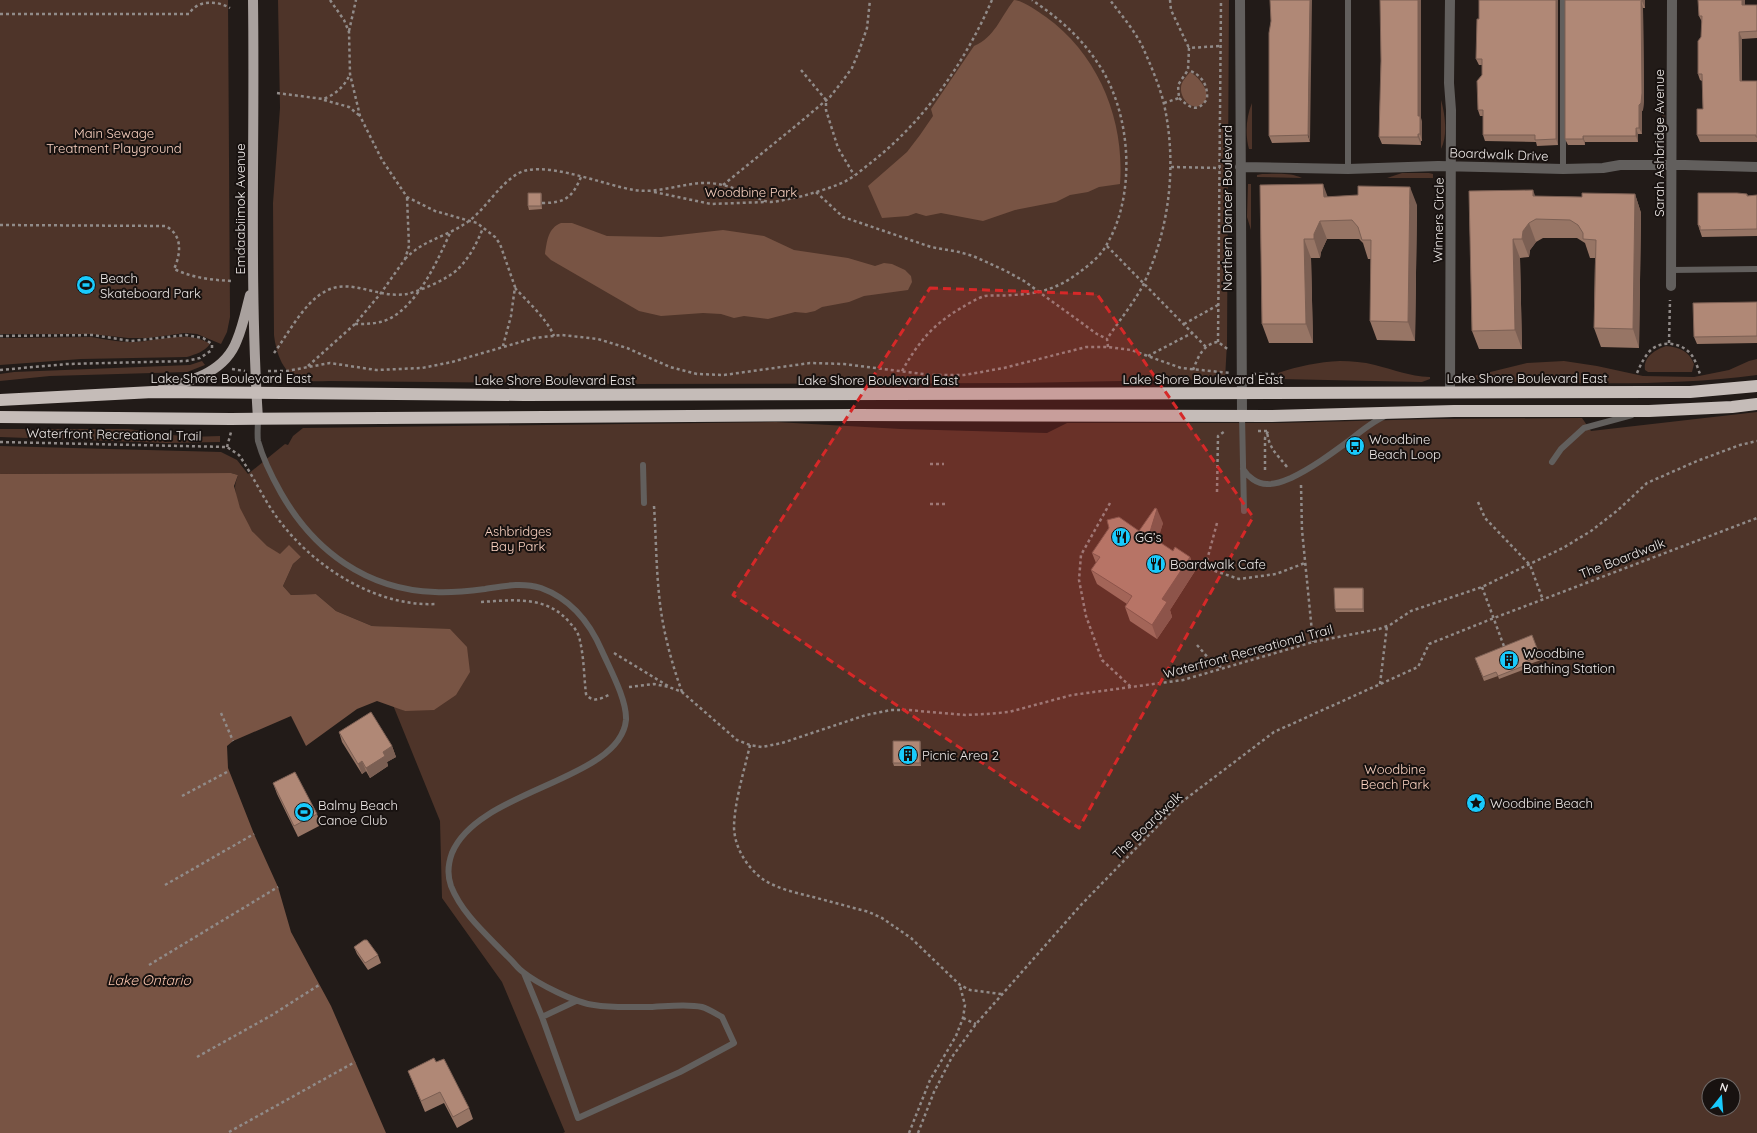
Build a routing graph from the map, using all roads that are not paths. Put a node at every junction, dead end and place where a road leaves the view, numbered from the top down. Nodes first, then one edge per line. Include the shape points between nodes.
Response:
1 (253, 0) edge
2 (1240, 0) edge
3 (1348, 0) edge
4 (1450, 0) edge
5 (1562, 0) edge
6 (1672, 0) edge
7 (1672, 165) junction
8 (1451, 166) junction
9 (1240, 167) junction
10 (1757, 167) edge
11 (1348, 169) junction
12 (1563, 169) junction
13 (1757, 269) edge
14 (1671, 270) junction
15 (253, 284) junction
16 (1671, 286) dead end
17 (1757, 386) edge
18 (153, 392) junction
19 (256, 392) junction
20 (1450, 392) junction
21 (1241, 393) junction
22 (0, 400) edge
23 (1757, 404) edge
24 (1649, 411) junction
25 (1395, 412) junction
26 (1242, 416) junction
27 (0, 417) edge
28 (258, 419) junction
29 (1552, 462) dead end
30 (643, 465) dead end
31 (1243, 469) junction
32 (644, 504) dead end
33 (1244, 510) dead end
34 (524, 973) junction
35 (576, 1001) junction
36 (542, 1017) junction

1 - 15 main road, Emdaabiimok Avenue
2 - 9 street, Northern Dancer Boulevard
3 - 11 lane
4 - 8 street, Winners Circle
5 - 12 lane
6 - 7 street, Sarah Ashbridge Avenue
7 - 10 street, Boardwalk Drive
7 - 12 street, Boardwalk Drive
7 - 14 street, Sarah Ashbridge Avenue
8 - 11 street, Boardwalk Drive
8 - 12 street, Boardwalk Drive
8 - 20 street, Winners Circle
9 - 11 street, Boardwalk Drive
9 - 21 street, Northern Dancer Boulevard
13 - 14 lane
14 - 16 street, Sarah Ashbridge Avenue
15 - 18 main road via 237,340 230,354 203,376
15 - 19 main road, Emdaabiimok Avenue
17 - 20 highway, Lake Shore Boulevard East via 1690,392
18 - 19 highway, Lake Shore Boulevard East
18 - 22 highway, Lake Shore Boulevard East
19 - 21 highway, Lake Shore Boulevard East via 524,395
19 - 28 main road, Emdaabiimok Avenue
20 - 21 highway, Lake Shore Boulevard East
21 - 26 street, Northern Dancer Boulevard
23 - 24 highway
24 - 25 highway
24 - 29 lane via 1584,428 1561,449
25 - 26 highway
25 - 31 lane via 1376,421 1305,471 1282,482 1267,484 1256,481 1248,477
26 - 28 highway via 855,415
26 - 31 lane
27 - 28 highway
28 - 34 lane via 258,440 271,476 292,512 320,545 340,561 384,584 406,590 462,592 510,584 541,588 573,607 586,621 601,647 625,710 626,720 619,740 608,752 577,771 516,799 477,822 460,839 449,862 448,877 452,888 472,920
30 - 32 lane
31 - 33 lane
34 - 35 lane
34 - 36 lane
35 - 36 lane
35 - 36 lane via 595,1006 702,1007 722,1017 734,1043 680,1072 578,1118

